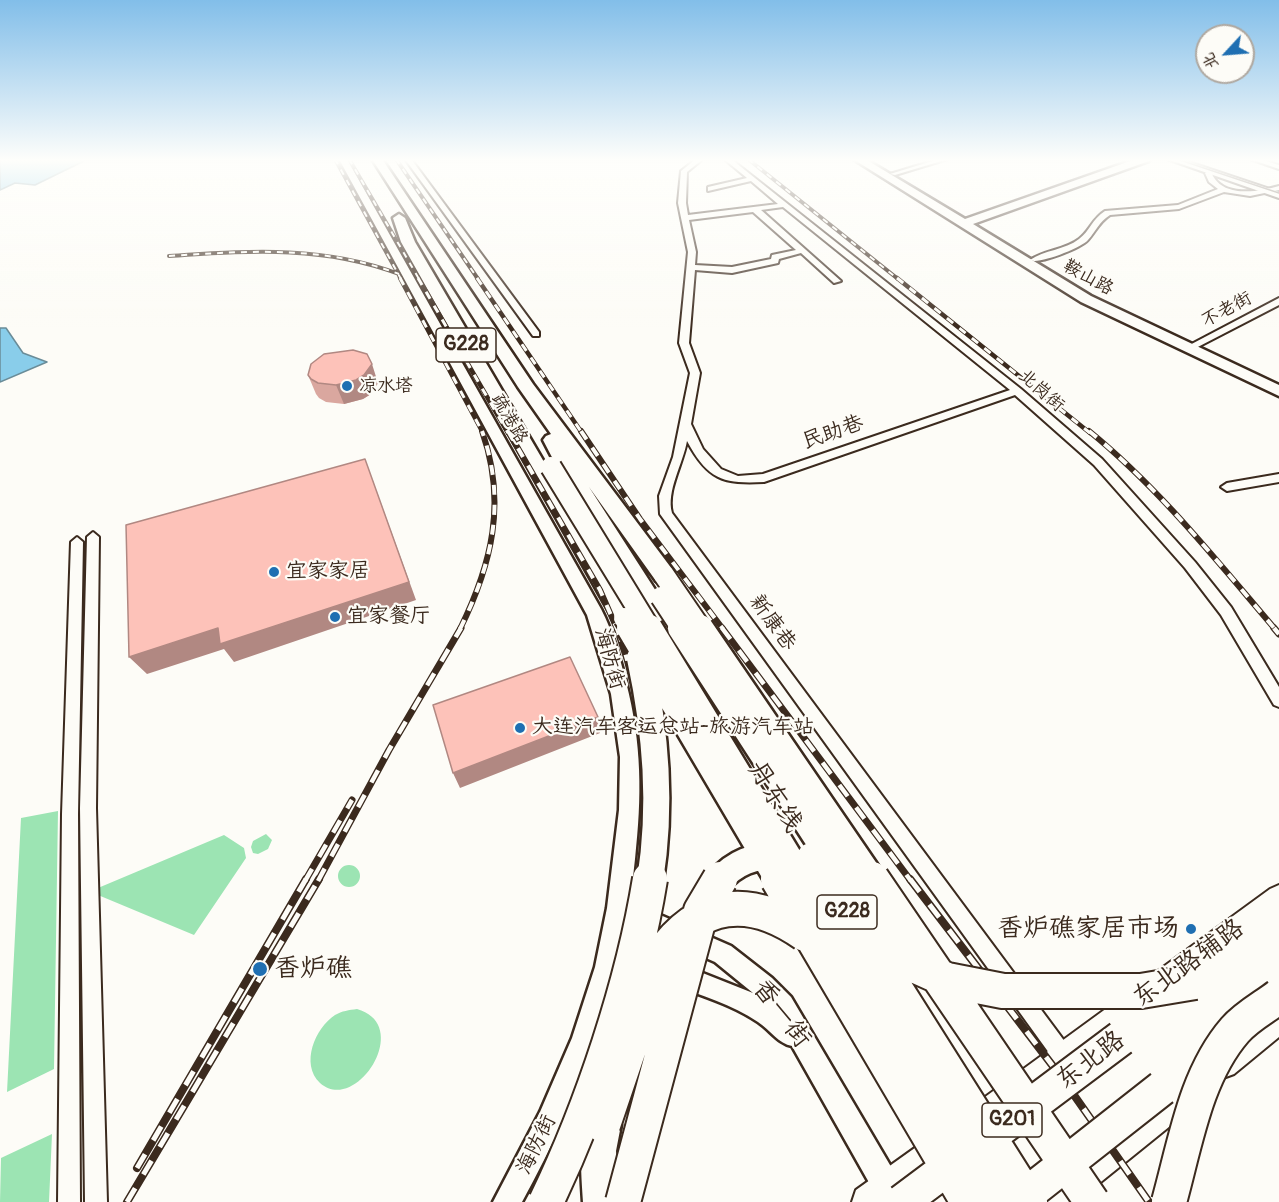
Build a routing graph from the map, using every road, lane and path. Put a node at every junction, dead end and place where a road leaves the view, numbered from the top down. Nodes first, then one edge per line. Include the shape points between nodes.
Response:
1 (374, 215) edge
2 (397, 215) edge
3 (414, 215) edge
4 (449, 215) edge
5 (711, 215) edge
6 (762, 215) edge
7 (797, 215) edge
8 (954, 215) edge
9 (955, 215) edge
10 (989, 215) edge
11 (1105, 215) edge
12 (685, 218) joint
13 (967, 223) junction
14 (801, 251) junction
15 (1034, 260) junction
16 (691, 267) junction
17 (837, 281) dead end
18 (1279, 301) edge
19 (536, 334) dead end
20 (1192, 347) junction
21 (1279, 386) edge
22 (526, 387) junction
23 (1017, 391) junction
24 (1279, 391) edge
25 (685, 423) junction
26 (679, 457) junction
27 (708, 464) junction
28 (545, 469) junction
29 (1279, 478) edge
30 (1227, 487) dead end
31 (657, 577) junction
32 (624, 618) junction
33 (1279, 700) edge
34 (621, 887) junction
35 (834, 891) junction
36 (1279, 898) edge
37 (1279, 919) edge
38 (1279, 942) edge
39 (821, 952) junction
40 (1279, 974) edge
41 (604, 979) junction
42 (1195, 982) junction
43 (1276, 1001) edge
44 (1228, 1036) junction
45 (812, 1056) junction
46 (1064, 1057) junction
47 (1141, 1064) junction
48 (1173, 1104) junction
49 (888, 1198) edge
50 (69, 1202) edge
51 (96, 1202) edge
52 (507, 1202) edge
53 (546, 1202) edge
54 (602, 1202) edge
55 (623, 1202) edge
56 (936, 1202) edge
57 (968, 1202) edge
58 (984, 1202) edge
59 (998, 1202) edge
60 (1017, 1202) edge
61 (1030, 1202) edge
62 (1050, 1202) edge
63 (1092, 1202) edge
64 (1169, 1202) edge

1 - 34 street, 海防街 via 602,630 620,695 631,777
2 - 28 highway, 疏港路 / G228 via 408,242
3 - 22 highway, 疏港路 / G228
4 - 19 street
5 - 12 street
6 - 14 street
7 - 23 street, 北岗街
8 - 13 main road, 鞍山路
9 - 13 main road, 鞍山路
10 - 13 main road
11 - 15 street via 1084,240
12 - 16 street, 新康巷
13 - 15 main road, 鞍山路
13 - 20 main road, 鞍山路 via 1086,299
14 - 16 street via 775,257 776,261 732,270
14 - 17 street
15 - 20 main road, 鞍山路
16 - 25 street, 新康巷 via 684,343 695,373
18 - 20 street, 不老街
20 - 21 main road, 鞍山路
20 - 24 main road, 鞍山路
22 - 31 highway via 579,458 602,507
22 - 35 highway, 丹东线 / G228, bridge via 564,463
23 - 27 street, 民助巷 via 764,478 735,479
23 - 33 street, 北岗街 via 1113,477 1190,565 1226,611
25 - 26 street, 新康巷
25 - 27 street, 民助巷 via 695,448
26 - 27 street via 687,454
26 - 46 street, 新康巷 via 665,496 666,514
28 - 32 highway, 疏港路 / G228
28 - 59 highway, bridge
29 - 30 street
31 - 42 highway, bridge via 867,914 891,945 916,966 947,980 1003,991 1141,991
31 - 63 highway, bridge
32 - 39 highway, bridge
32 - 53 highway, G228, bridge via 640,659 657,756 658,812 652,874 640,938 616,1018 584,1113
34 - 41 street, 海防街
34 - 45 street, 香一街 via 650,922 723,954 764,986 782,1006
35 - 55 highway, bridge via 802,864 776,855 762,856 732,868 710,892 701,911
35 - 61 highway, 丹东线 / G228, bridge
36 - 46 main road, 东北路辅路
37 - 42 highway, 东北路 / G201
38 - 47 main road, 东北路
39 - 54 highway, bridge via 789,920 754,908 718,910 682,928 668,941 603,1125 598,1151
39 - 57 highway, bridge
40 - 44 main road
41 - 45 street, 香一街 via 646,963 746,1000 780,1022
41 - 52 street, 海防街 via 576,1060 539,1147
42 - 49 highway, 东北路 / G201, bridge
43 - 44 highway, bridge
44 - 47 main road
44 - 48 main road
44 - 60 highway, bridge
44 - 64 highway, bridge via 1204,1085
45 - 49 street
46 - 47 main road
46 - 49 main road, 东北路辅路
47 - 48 main road
47 - 56 main road, 东北路
47 - 58 main road
48 - 62 main road
50 - 51 street via 70,825 85,540

